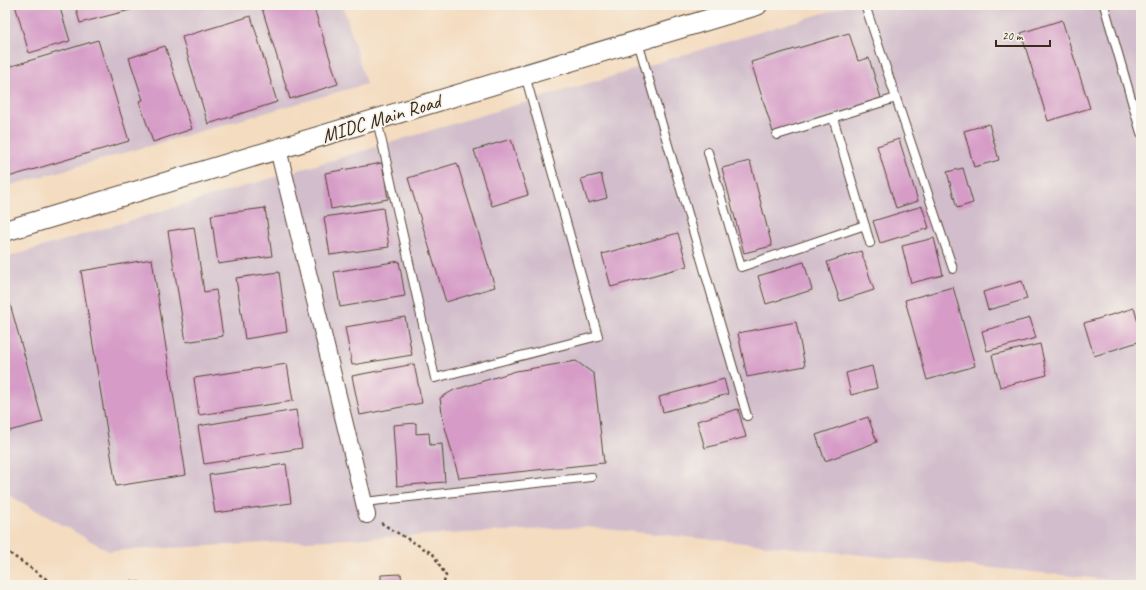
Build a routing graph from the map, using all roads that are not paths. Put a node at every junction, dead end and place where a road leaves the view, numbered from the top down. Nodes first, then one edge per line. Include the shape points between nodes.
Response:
1 (757, 5) edge
2 (866, 5) edge
3 (1104, 5) edge
4 (638, 41) junction
5 (524, 75) junction
6 (896, 98) junction
7 (833, 118) junction
8 (377, 119) junction
9 (1141, 133) edge
10 (777, 135) dead end
11 (278, 149) junction
12 (708, 152) dead end
13 (865, 225) junction
14 (5, 231) edge
15 (870, 243) dead end
16 (953, 269) dead end
17 (746, 416) dead end
18 (591, 477) dead end
19 (366, 508) joint

1 - 4 street, MIDC Main Road
2 - 6 lane
3 - 9 lane
4 - 5 street, MIDC Main Road
4 - 17 lane
5 - 8 street, MIDC Main Road
5 - 8 lane via 598,336 435,378
6 - 7 lane
6 - 16 lane
7 - 10 lane
7 - 13 lane
8 - 11 street, MIDC Main Road
11 - 14 street, MIDC Main Road
11 - 19 street
12 - 13 lane via 742,267
13 - 15 lane
18 - 19 lane

